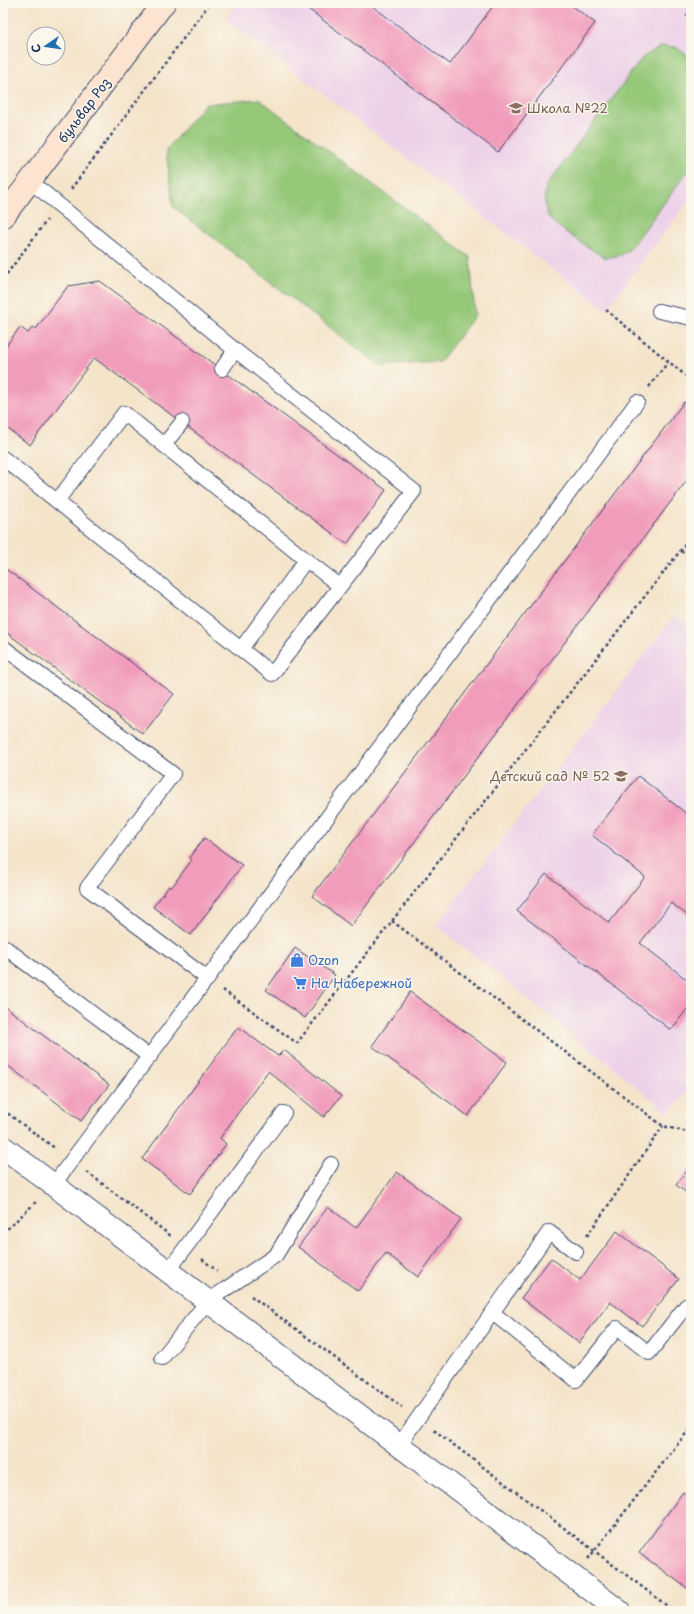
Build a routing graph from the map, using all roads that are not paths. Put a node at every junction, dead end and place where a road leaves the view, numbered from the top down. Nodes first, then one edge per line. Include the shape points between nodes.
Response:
1 (164, 3) edge
2 (30, 181) junction
3 (3, 217) edge
4 (659, 311) dead end
5 (691, 318) edge
6 (235, 350) junction
7 (222, 369) dead end
8 (637, 402) road end
9 (182, 422) dead end
10 (164, 445) junction
11 (3, 458) edge
12 (57, 501) junction
13 (306, 560) junction
14 (340, 586) junction
15 (3, 647) edge
16 (241, 649) junction
17 (3, 946) edge
18 (208, 979) junction
19 (150, 1057) junction
20 (284, 1113) dead end
21 (3, 1147) edge
22 (331, 1164) dead end
23 (54, 1184) junction
24 (576, 1252) road end
25 (169, 1270) junction
26 (208, 1301) junction
27 (686, 1306) dead end
28 (493, 1313) junction
29 (162, 1358) dead end
30 (399, 1445) junction
31 (620, 1611) edge

1 - 2 street, бульвар Роз
2 - 3 street, бульвар Роз
2 - 6 lane
4 - 5 lane
6 - 7 lane
6 - 14 lane via 414,491
8 - 18 lane
9 - 10 lane
10 - 12 lane via 124,413
10 - 13 lane
11 - 12 lane
12 - 16 lane
13 - 14 lane
13 - 16 lane
14 - 16 lane via 272,674
15 - 18 lane via 173,774 87,888
17 - 19 lane
18 - 19 lane
19 - 23 lane
20 - 25 lane
21 - 23 street
22 - 26 lane via 276,1255
23 - 25 street
24 - 28 lane via 549,1232
25 - 26 street
26 - 29 lane
26 - 30 street
27 - 28 lane via 649,1353 617,1328 576,1380
28 - 30 lane
30 - 31 street

